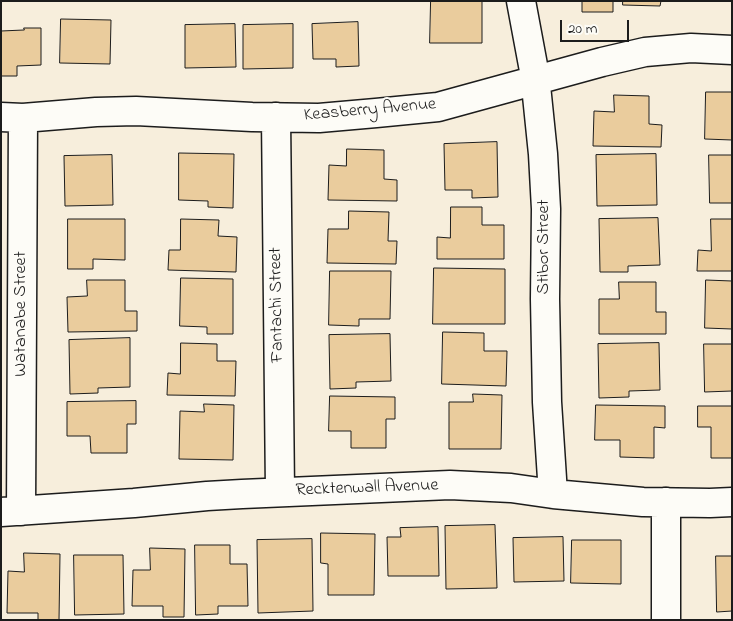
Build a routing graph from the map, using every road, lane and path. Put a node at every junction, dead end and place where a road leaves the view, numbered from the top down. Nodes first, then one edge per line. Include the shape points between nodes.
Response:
1 (521, 1) edge
2 (732, 50) edge
3 (534, 81) junction
4 (12, 117) edge
5 (276, 117) junction
6 (280, 492) junction
7 (553, 494) junction
8 (666, 502) junction
9 (732, 502) edge
10 (11, 511) edge
11 (666, 620) edge

1 - 3 street, Stibor Street
2 - 3 street, Keasberry Avenue via 691,48 645,52
3 - 5 street, Keasberry Avenue via 438,107 319,118
3 - 7 street, Stibor Street via 544,154 547,402
4 - 5 street, Keasberry Avenue via 136,111
4 - 10 street, Watanabe Street
5 - 6 street, Fantachi Street
6 - 7 street, Recktenwall Avenue via 450,485
6 - 10 street, Recktenwall Avenue
7 - 8 street, Recktenwall Avenue
8 - 9 street, Recktenwall Avenue
8 - 11 street

